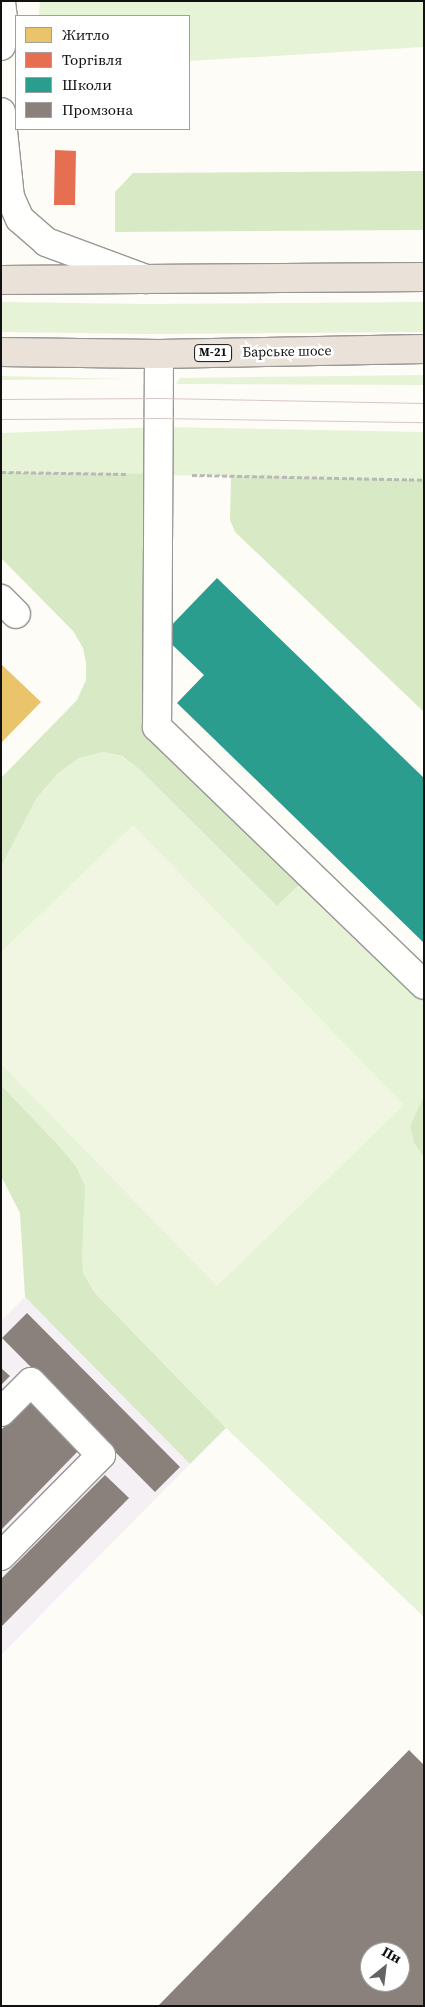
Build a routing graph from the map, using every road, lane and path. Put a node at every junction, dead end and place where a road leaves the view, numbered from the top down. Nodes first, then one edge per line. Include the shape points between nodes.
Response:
1 (1, 2) edge
2 (1, 46) edge
3 (1, 112) edge
4 (424, 277) edge
5 (146, 279) junction
6 (1, 280) edge
7 (424, 349) edge
8 (1, 352) edge
9 (159, 354) junction
10 (1, 472) edge
11 (158, 474) junction
12 (424, 480) edge
13 (424, 985) edge
14 (1, 1412) edge
15 (1, 1556) edge

1 - 2 lane
3 - 5 lane via 10,197 20,219 46,242
4 - 5 highway
5 - 6 highway
7 - 9 highway, Барське шосе / М-21
8 - 9 highway, Барське шосе / М-21
9 - 11 lane
10 - 11 path
11 - 12 path
11 - 13 lane via 157,727
14 - 15 lane via 31,1382 101,1455

